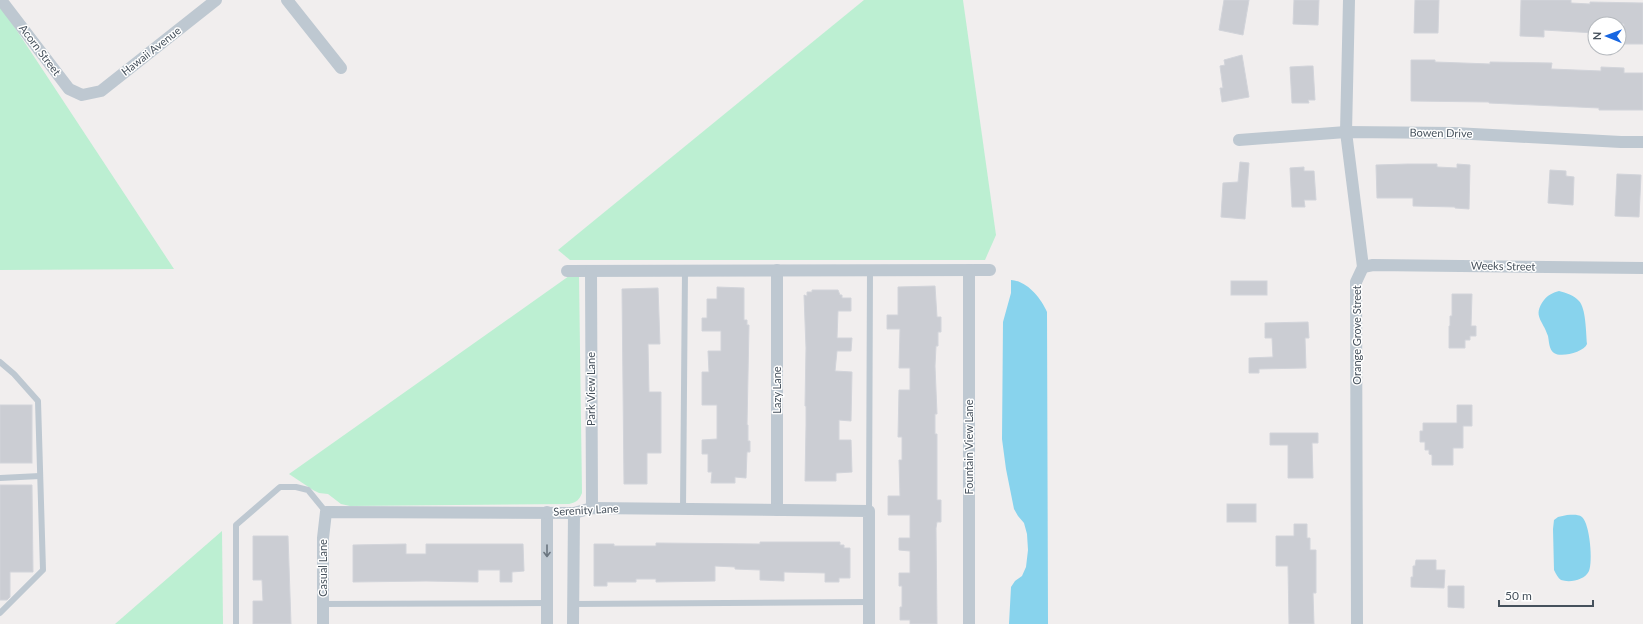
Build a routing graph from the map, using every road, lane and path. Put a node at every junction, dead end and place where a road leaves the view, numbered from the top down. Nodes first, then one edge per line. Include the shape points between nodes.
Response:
1 (1, 0) edge
2 (216, 0) edge
3 (287, 0) edge
4 (1349, 0) edge
5 (341, 68) dead end
6 (82, 95) joint
7 (1346, 132) junction
8 (1239, 140) dead end
9 (1643, 142) edge
10 (1364, 267) junction
11 (1643, 268) edge
12 (685, 270) junction
13 (777, 270) junction
14 (870, 270) junction
15 (969, 270) junction
16 (990, 270) dead end
17 (567, 271) dead end
18 (591, 271) junction
19 (0, 362) edge
20 (40, 476) junction
21 (0, 478) edge
22 (592, 508) junction
23 (683, 509) junction
24 (777, 510) junction
25 (869, 511) junction
26 (326, 512) junction
27 (546, 512) junction
28 (574, 513) junction
29 (869, 602) junction
30 (547, 603) junction
31 (323, 604) junction
32 (573, 604) junction
33 (0, 613) edge
34 (236, 624) edge
35 (323, 624) edge
36 (547, 624) edge
37 (573, 624) edge
38 (869, 624) edge
39 (969, 624) edge
40 (1358, 624) edge

1 - 6 street, Acorn Street via 69,89
2 - 6 street, Hawaii Avenue via 101,91
3 - 5 street
4 - 7 street
7 - 8 street, Bowen Drive
7 - 9 street, Bowen Drive via 1454,133
7 - 10 street
10 - 11 street, Weeks Street via 1373,265
10 - 40 street, Orange Grove Street via 1356,282
12 - 13 street
12 - 18 street
12 - 23 lane
13 - 14 street
13 - 24 street, Lazy Lane
14 - 15 street
14 - 25 lane
15 - 16 street
15 - 39 street, Fountain View Lane
17 - 18 street
18 - 22 street, Park View Lane
19 - 20 lane via 38,401
20 - 21 lane
20 - 33 lane via 43,570
22 - 23 street, Serenity Lane
22 - 28 street, Serenity Lane
23 - 24 street, Serenity Lane
24 - 25 street, Serenity Lane
25 - 29 street
26 - 27 street, Serenity Lane
26 - 31 street, Casual Lane via 323,538
26 - 34 lane via 308,490 280,487 236,524
27 - 28 street, Serenity Lane
27 -> 30 street
28 - 32 street
29 - 32 lane
29 - 38 street
30 - 31 lane
30 - 36 street
31 - 35 street, Casual Lane
32 - 37 street

